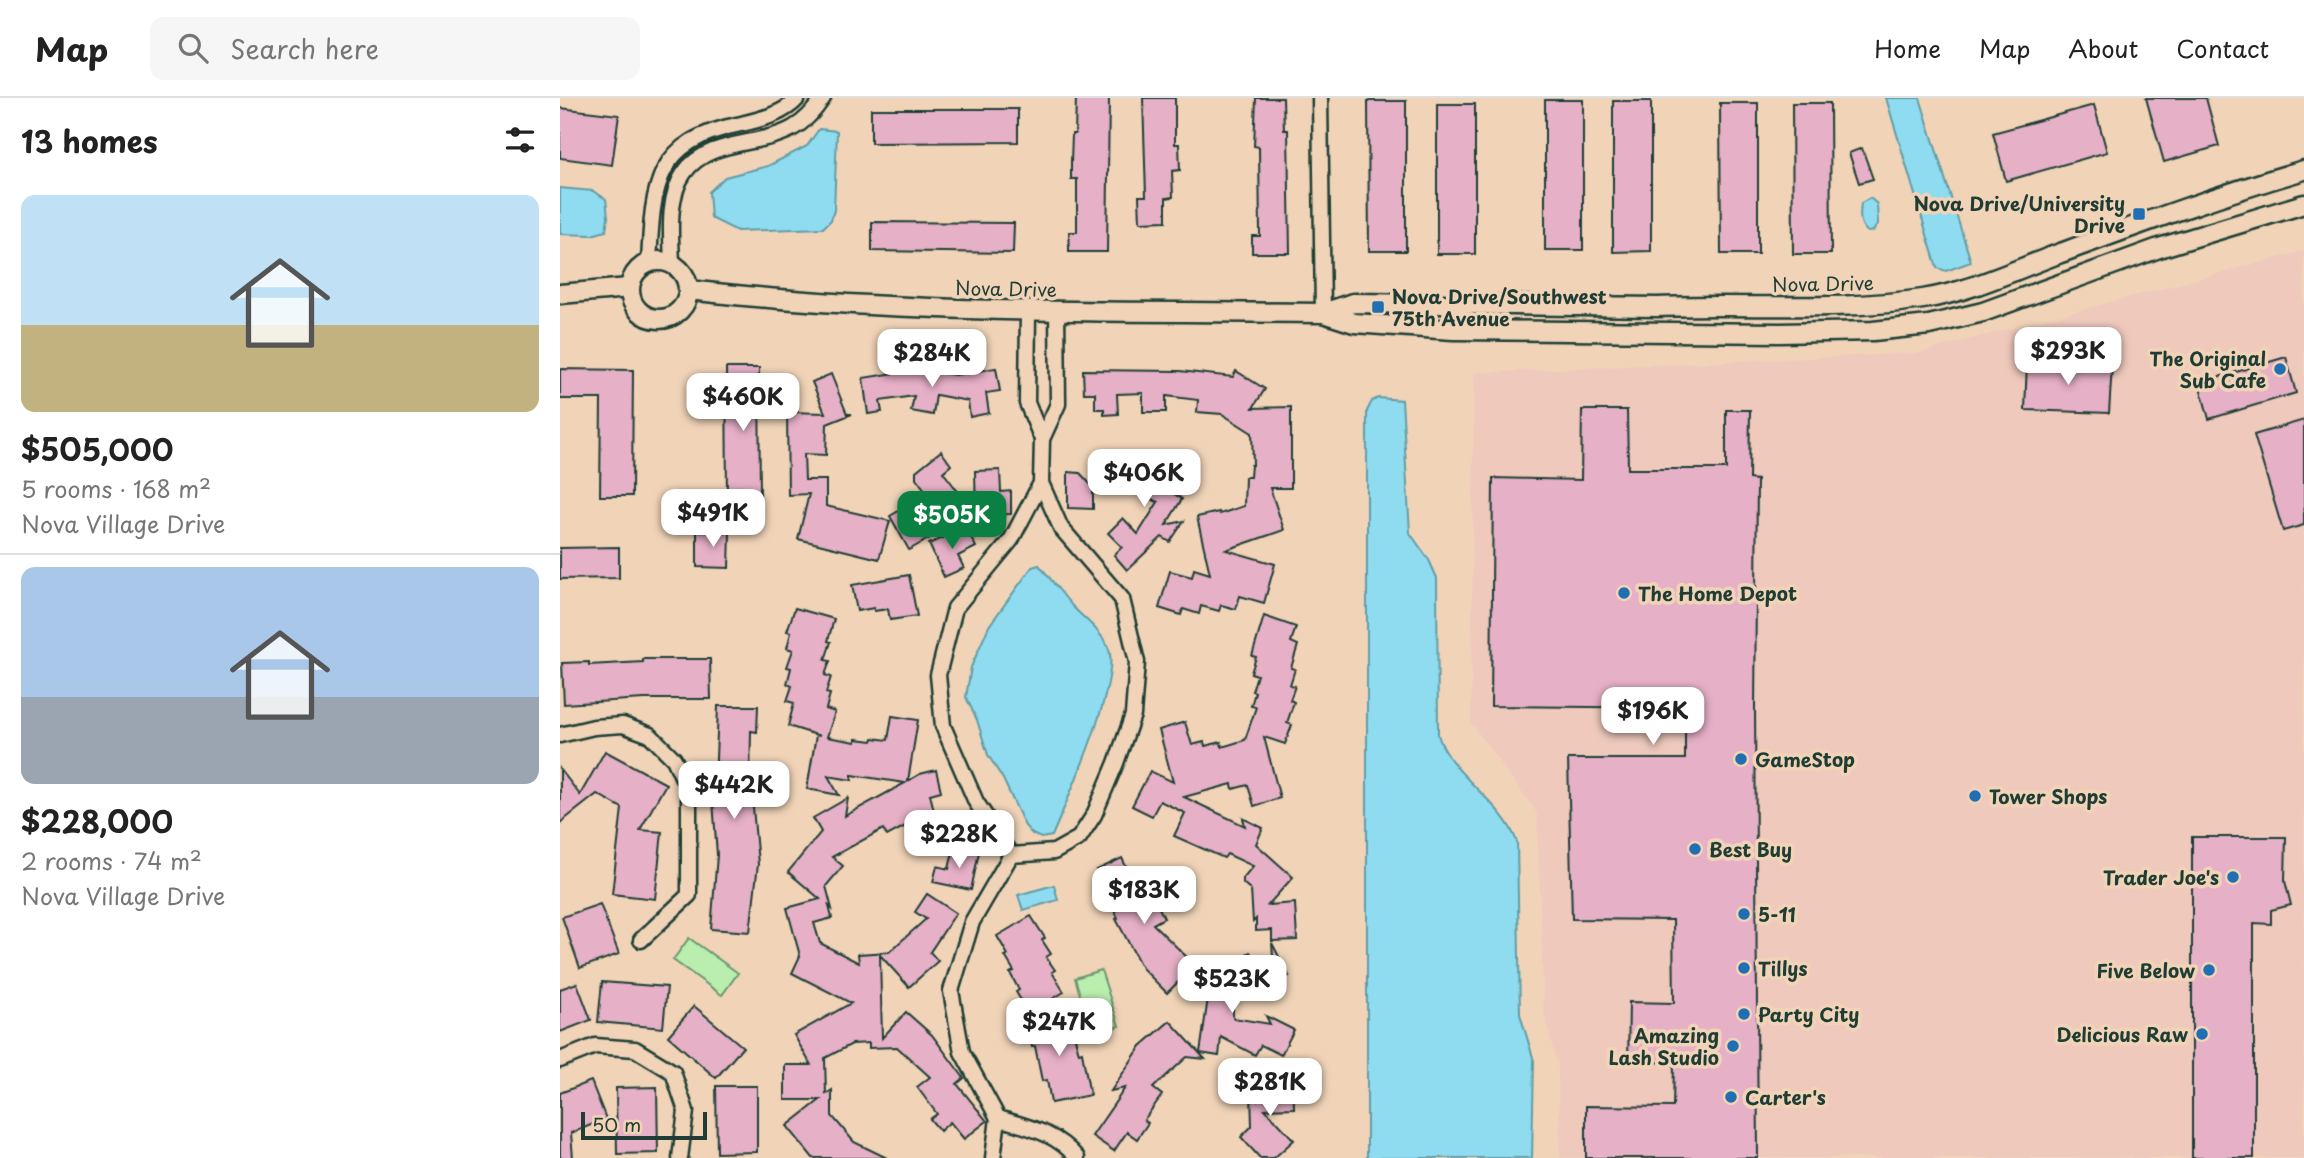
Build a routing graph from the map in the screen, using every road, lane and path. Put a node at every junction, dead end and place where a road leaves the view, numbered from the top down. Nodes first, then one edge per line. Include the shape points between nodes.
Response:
1 (799, 98) edge
2 (823, 98) edge
3 (1320, 98) edge
4 (2304, 170) edge
5 (2304, 204) edge
6 (649, 262) junction
7 (671, 263) junction
8 (629, 288) junction
9 (689, 290) junction
10 (560, 293) edge
11 (1874, 304) junction
12 (1684, 306) junction
13 (1028, 310) junction
14 (1057, 310) junction
15 (1323, 313) junction
16 (1685, 331) junction
17 (1780, 333) junction
18 (1042, 439) junction
19 (1041, 483) junction
20 (560, 735) edge
21 (1011, 855) junction
22 (641, 940) dead end
23 (560, 1060) edge
24 (998, 1118) junction
25 (680, 1158) edge
26 (993, 1158) edge
27 (1077, 1158) edge

1 - 6 street via 760,120 713,130 687,143 667,162 655,191
2 - 7 street via 811,115 793,128 719,148 684,173 675,196
3 - 15 street
4 - 11 street, Nova Drive via 1973,285 1925,299
5 - 17 street, Nova Drive via 2159,248 1983,312 1929,325 1872,331
6 - 7 street
6 - 8 street via 635,272
7 - 9 street via 684,274
8 - 9 street via 635,307 661,320 677,313
8 - 10 street
9 - 13 street, Nova Drive via 848,305
11 - 12 street, Nova Drive
11 - 17 street via 1812,316
12 - 15 street, Nova Drive via 1353,303
12 - 16 street
13 - 14 street, Nova Drive
13 - 18 street via 1027,403
14 - 15 street, Nova Drive
14 - 18 street via 1058,404
15 - 16 street, Nova Drive via 1354,323 1453,330
16 - 17 street, Nova Drive
18 - 19 street
19 - 21 street via 1011,540 955,608 938,675 943,726 976,802
19 - 21 street via 1061,528 1122,599 1137,662 1133,715 1094,815 1079,838 1054,852
20 - 22 street via 624,725 650,735 674,759 689,791 689,895
21 - 24 street via 972,922 951,991 962,1052
23 - 25 street via 595,1046 635,1049 673,1072 686,1111
24 - 26 street
24 - 27 street via 1047,1133

